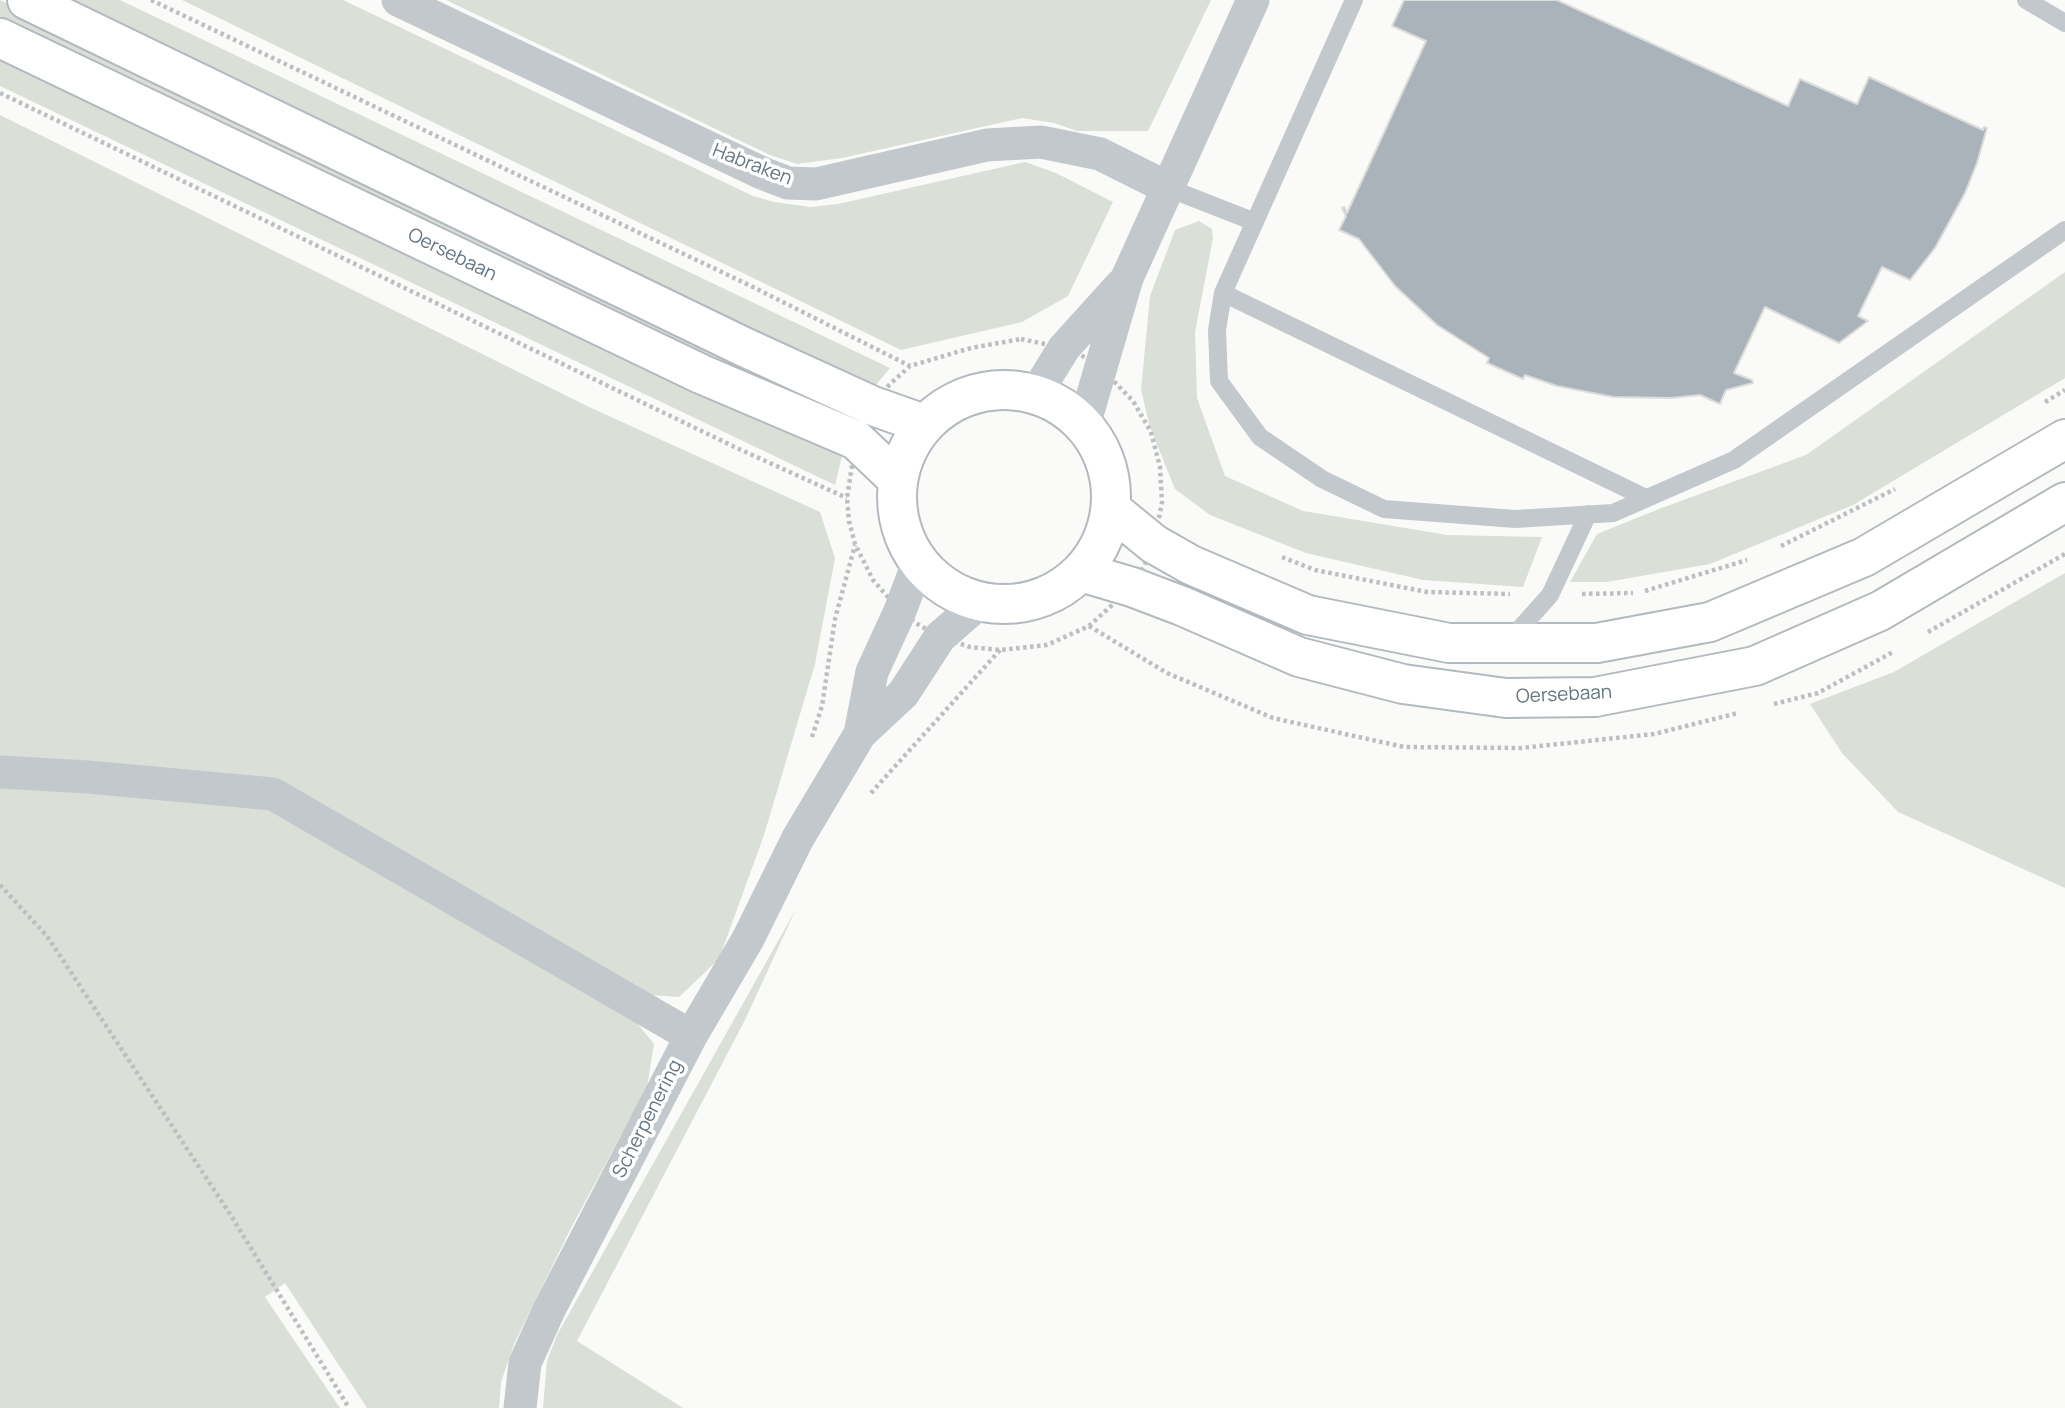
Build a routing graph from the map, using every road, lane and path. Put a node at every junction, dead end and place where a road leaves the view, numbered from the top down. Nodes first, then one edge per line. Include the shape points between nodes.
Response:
1 (27, 0) edge
2 (151, 0) edge
3 (398, 0) edge
4 (1253, 0) edge
5 (1354, 0) edge
6 (2026, 0) edge
7 (2065, 23) edge
8 (0, 38) edge
9 (0, 93) edge
10 (1168, 188) junction
11 (1255, 222) junction
12 (2065, 230) edge
13 (1127, 278) junction
14 (1223, 293) junction
15 (1064, 348) junction
16 (910, 366) junction
17 (1101, 368) junction
18 (1035, 395) junction
19 (873, 406) junction
20 (924, 424) junction
21 (1084, 425) junction
22 (2065, 439) edge
23 (856, 440) junction
24 (897, 479) junction
25 (847, 498) junction
26 (1646, 498) junction
27 (2065, 502) edge
28 (1111, 509) junction
29 (1588, 514) junction
30 (855, 544) junction
31 (1154, 544) junction
32 (918, 563) junction
33 (1081, 572) junction
34 (1132, 587) junction
35 (980, 602) junction
36 (900, 611) junction
37 (940, 637) junction
38 (1507, 643) junction
39 (1000, 650) junction
40 (860, 734) junction
41 (809, 745) dead end
42 (0, 772) edge
43 (863, 802) dead end
44 (0, 885) edge
45 (691, 1036) junction
46 (349, 1408) edge
47 (520, 1408) edge

1 - 19 main road
2 - 16 path
3 - 10 street, Habraken via 788,183 816,184 987,145 1041,142 1100,154
4 - 10 street
5 - 11 lane
6 - 7 lane
8 - 23 main road, Oersebaan via 689,368
9 - 25 path
10 - 11 lane
10 - 13 street
11 - 14 lane
12 - 26 lane via 1734,460
13 - 15 street
13 - 17 street
14 - 26 lane
14 - 29 lane via 1217,330 1219,381 1260,437 1322,479 1384,509 1515,519
15 - 16 path via 1021,339
15 - 17 path
15 - 18 street
16 - 19 path
17 - 21 street
17 - 31 path via 1133,401 1150,432 1160,467 1162,502
18 - 20 main road via 991,390 954,401
18 - 21 main road via 1059,405
19 - 20 main road
19 - 23 path
20 - 24 main road via 906,450
21 - 28 main road via 1107,464
22 - 38 main road via 1864,557 1710,622 1597,643
23 - 24 main road, Oersebaan
23 - 25 path
24 - 32 main road via 899,523
25 - 30 path
26 - 29 lane via 1613,513
27 - 34 main road, Oersebaan via 1880,611 1755,666 1595,698 1506,698 1403,684 1299,657
28 - 31 main road
28 - 33 main road via 1096,554
29 - 38 lane via 1549,595
30 - 36 path via 873,580
30 - 41 path via 835,619 822,706
31 - 34 path
31 - 38 main road via 1191,565 1308,615 1450,643
32 - 35 main road via 946,587
32 - 36 street, Scherpenering
33 - 34 main road, Oersebaan
33 - 35 main road via 1051,594 1017,604
34 - 39 path via 1088,626 1047,645
35 - 37 street, Scherpenering
36 - 37 path
36 - 40 street, Scherpenering via 872,672
37 - 39 path
37 - 40 street, Scherpenering via 903,694
39 - 43 path
40 - 45 street, Scherpenering
42 - 45 street via 273,793
44 - 46 path via 47,936 230,1214
45 - 47 street, Scherpenering via 549,1310 525,1363

